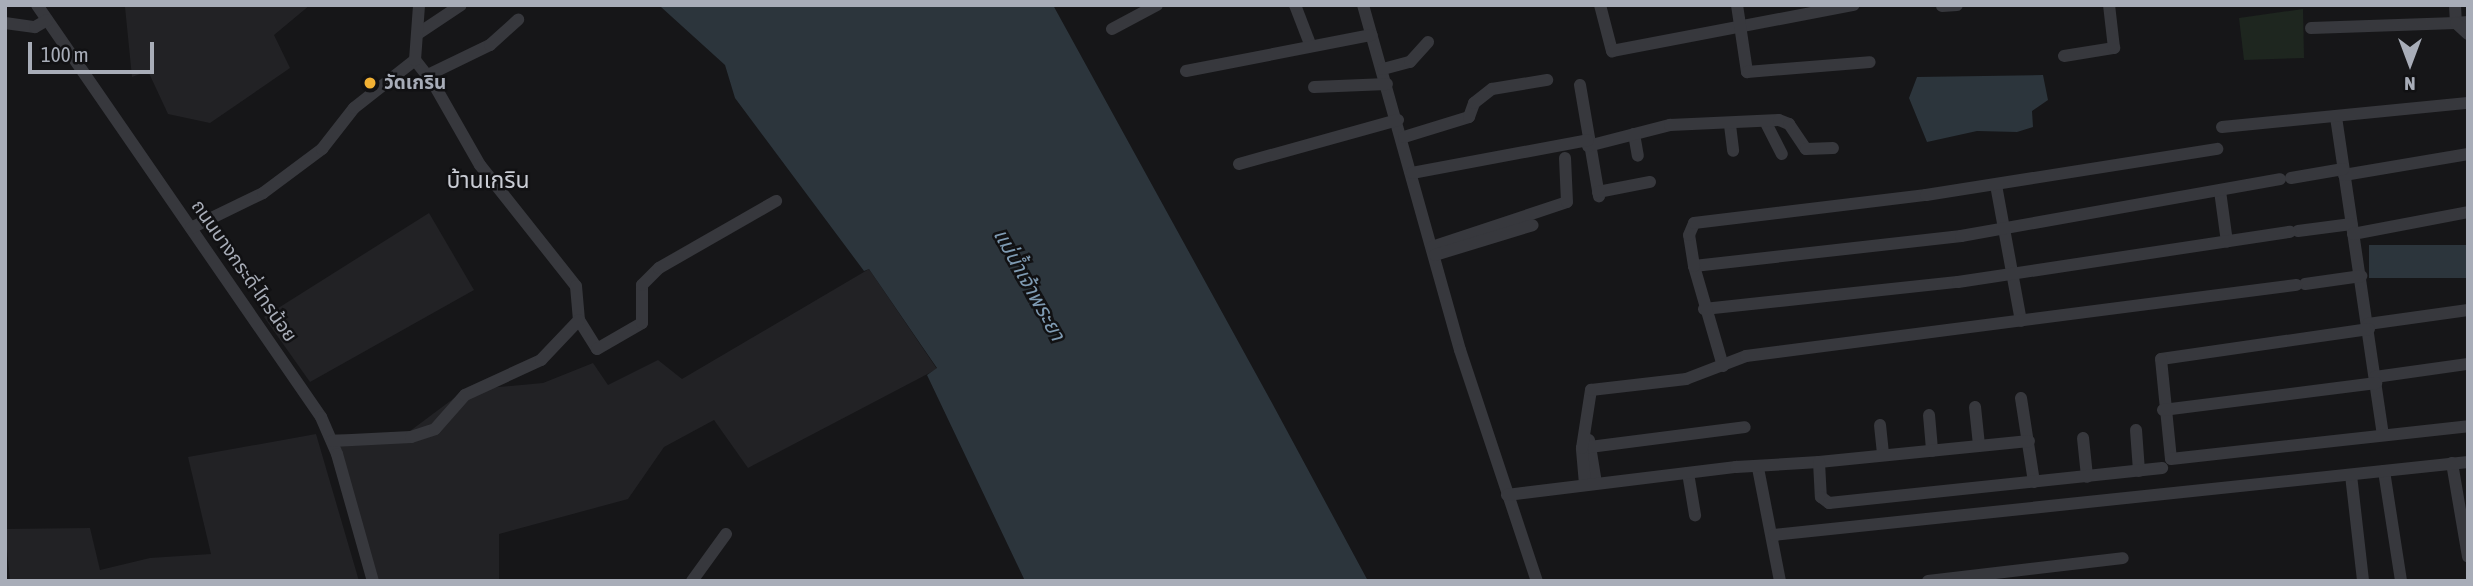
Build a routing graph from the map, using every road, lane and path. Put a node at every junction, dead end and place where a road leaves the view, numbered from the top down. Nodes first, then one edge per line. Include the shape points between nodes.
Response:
1 (37, 5) edge
2 (419, 5) edge
3 (461, 5) edge
4 (1295, 5) edge
5 (1363, 5) edge
6 (1600, 5) edge
7 (1737, 5) edge
8 (1854, 5) edge
9 (1956, 5) edge
10 (2109, 5) edge
11 (2455, 5) edge
12 (1153, 6) edge
13 (1942, 6) edge
14 (47, 20) junction
15 (518, 20) dead end
16 (2462, 22) edge
17 (5, 23) edge
18 (1740, 28) junction
19 (2311, 28) dead end
20 (1112, 29) dead end
21 (419, 33) junction
22 (2468, 34) edge
23 (1372, 35) junction
24 (1428, 42) dead end
25 (1310, 44) junction
26 (2064, 57) dead end
27 (415, 60) junction
28 (1870, 62) dead end
29 (1383, 69) junction
30 (1186, 71) dead end
31 (430, 78) junction
32 (1547, 80) dead end
33 (1387, 84) junction
34 (1580, 85) dead end
35 (1314, 86) dead end
36 (2468, 103) edge
37 (2336, 117) junction
38 (1398, 120) junction
39 (1765, 121) junction
40 (1730, 125) junction
41 (2222, 127) dead end
42 (1634, 134) junction
43 (1404, 137) junction
44 (1588, 143) junction
45 (1833, 148) dead end
46 (477, 149) dead end
47 (2217, 149) dead end
48 (1733, 151) dead end
49 (1782, 154) dead end
50 (2468, 154) edge
51 (1638, 156) dead end
52 (1565, 159) dead end
53 (1239, 164) dead end
54 (2344, 172) junction
55 (1412, 173) junction
56 (1650, 182) dead end
57 (1996, 185) junction
58 (2220, 191) junction
59 (776, 201) dead end
60 (2468, 212) edge
61 (1533, 225) dead end
62 (191, 228) junction
63 (2005, 229) junction
64 (2352, 229) junction
65 (2227, 242) junction
66 (1434, 251) junction
67 (1694, 266) junction
68 (2012, 273) junction
69 (2361, 276) junction
70 (1704, 309) junction
71 (2468, 310) edge
72 (579, 320) junction
73 (2021, 321) junction
74 (2368, 327) junction
75 (2468, 364) edge
76 (1723, 366) junction
77 (2376, 380) junction
78 (2021, 398) dead end
79 (1975, 407) dead end
80 (2163, 410) junction
81 (1929, 415) dead end
82 (1880, 425) dead end
83 (2468, 426) edge
84 (1745, 427) dead end
85 (2136, 430) dead end
86 (2383, 435) junction
87 (2083, 438) dead end
88 (332, 441) junction
89 (2029, 441) junction
90 (1587, 444) junction
91 (1979, 446) junction
92 (1932, 450) junction
93 (1883, 455) junction
94 (1819, 462) junction
95 (2468, 462) edge
96 (2452, 463) junction
97 (2162, 468) dead end
98 (2140, 471) junction
99 (2384, 471) junction
100 (1688, 473) junction
101 (1760, 474) junction
102 (2351, 475) junction
103 (2087, 477) junction
104 (2034, 482) junction
105 (1591, 484) junction
106 (1507, 495) junction
107 (1695, 515) dead end
108 (726, 534) dead end
109 (1774, 535) junction
110 (2468, 557) edge
111 (2123, 558) dead end
112 (373, 581) edge
113 (692, 581) edge
114 (1537, 581) edge
115 (1780, 581) edge
116 (1928, 581) edge
117 (2362, 581) edge
118 (2401, 581) edge

1 - 14 street, ถนนบางกระดี่-ไทรน้อย
2 - 21 street
3 - 21 street
4 - 25 street
5 - 23 street
6 - 18 street via 1612,51
7 - 18 street
8 - 18 street
9 - 13 street
10 - 26 street via 2114,48
11 - 16 street
12 - 20 street
14 - 17 street via 35,27
14 - 62 street, ถนนบางกระดี่-ไทรน้อย
15 - 31 street via 490,44
16 - 19 street
16 - 22 street
18 - 28 street via 1747,72 1832,69
21 - 27 street
23 - 25 street
23 - 29 street
24 - 29 street via 1410,62
25 - 30 street
27 - 31 street
27 - 62 street via 354,108 322,149 264,193
29 - 33 street
31 - 46 street
31 - 72 street via 481,165 576,286
32 - 43 street via 1492,89 1474,103 1469,117
33 - 35 street
33 - 38 street
34 - 44 street
36 - 37 street
37 - 41 street
37 - 54 street
38 - 43 street
38 - 53 street
39 - 40 street
39 - 45 street via 1784,121 1806,149
39 - 49 street
40 - 42 street via 1670,125
40 - 48 street
42 - 44 street
42 - 51 street
43 - 55 street
44 - 55 street
44 - 56 street via 1598,194
47 - 57 street
50 - 54 street
52 - 66 street via 1567,202
54 - 58 street
54 - 64 street
55 - 66 street
57 - 63 street
57 - 67 street via 1702,220 1689,235
58 - 63 street
58 - 65 street
59 - 72 street via 659,268 642,285 643,320 634,330 597,349
60 - 64 street
61 - 66 street
62 - 88 street, ถนนบางกระดี่-ไทรน้อย via 313,404
63 - 67 street
63 - 68 street
64 - 65 street via 2294,231
64 - 69 street
65 - 68 street
66 - 106 street
67 - 70 street
68 - 70 street
68 - 73 street
69 - 73 street
69 - 74 street
70 - 76 street
71 - 74 street
72 - 88 street via 541,360 465,395 435,429 411,437
73 - 76 street via 1746,356
74 - 77 street
74 - 80 street via 2165,357 2158,367
75 - 77 street
76 - 90 street via 1686,379 1591,390
77 - 80 street
77 - 86 street
78 - 89 street
79 - 91 street
80 - 86 street via 2168,454 2176,461
81 - 92 street
82 - 93 street
83 - 86 street
84 - 90 street
85 - 98 street
87 - 103 street
88 - 112 street, ถนนบางกระดี่-ไทรน้อย
89 - 91 street
89 - 104 street
90 - 105 street
91 - 92 street
92 - 93 street
93 - 94 street
94 - 101 street
94 - 104 street via 1821,497 1829,503
95 - 96 street
96 - 99 street
96 - 110 street
97 - 98 street
98 - 103 street
99 - 102 street
99 - 118 street
100 - 101 street
100 - 105 street
100 - 107 street
101 - 109 street
102 - 109 street
102 - 117 street
103 - 104 street
105 - 106 street
106 - 114 street
108 - 113 street
109 - 115 street
111 - 116 street

